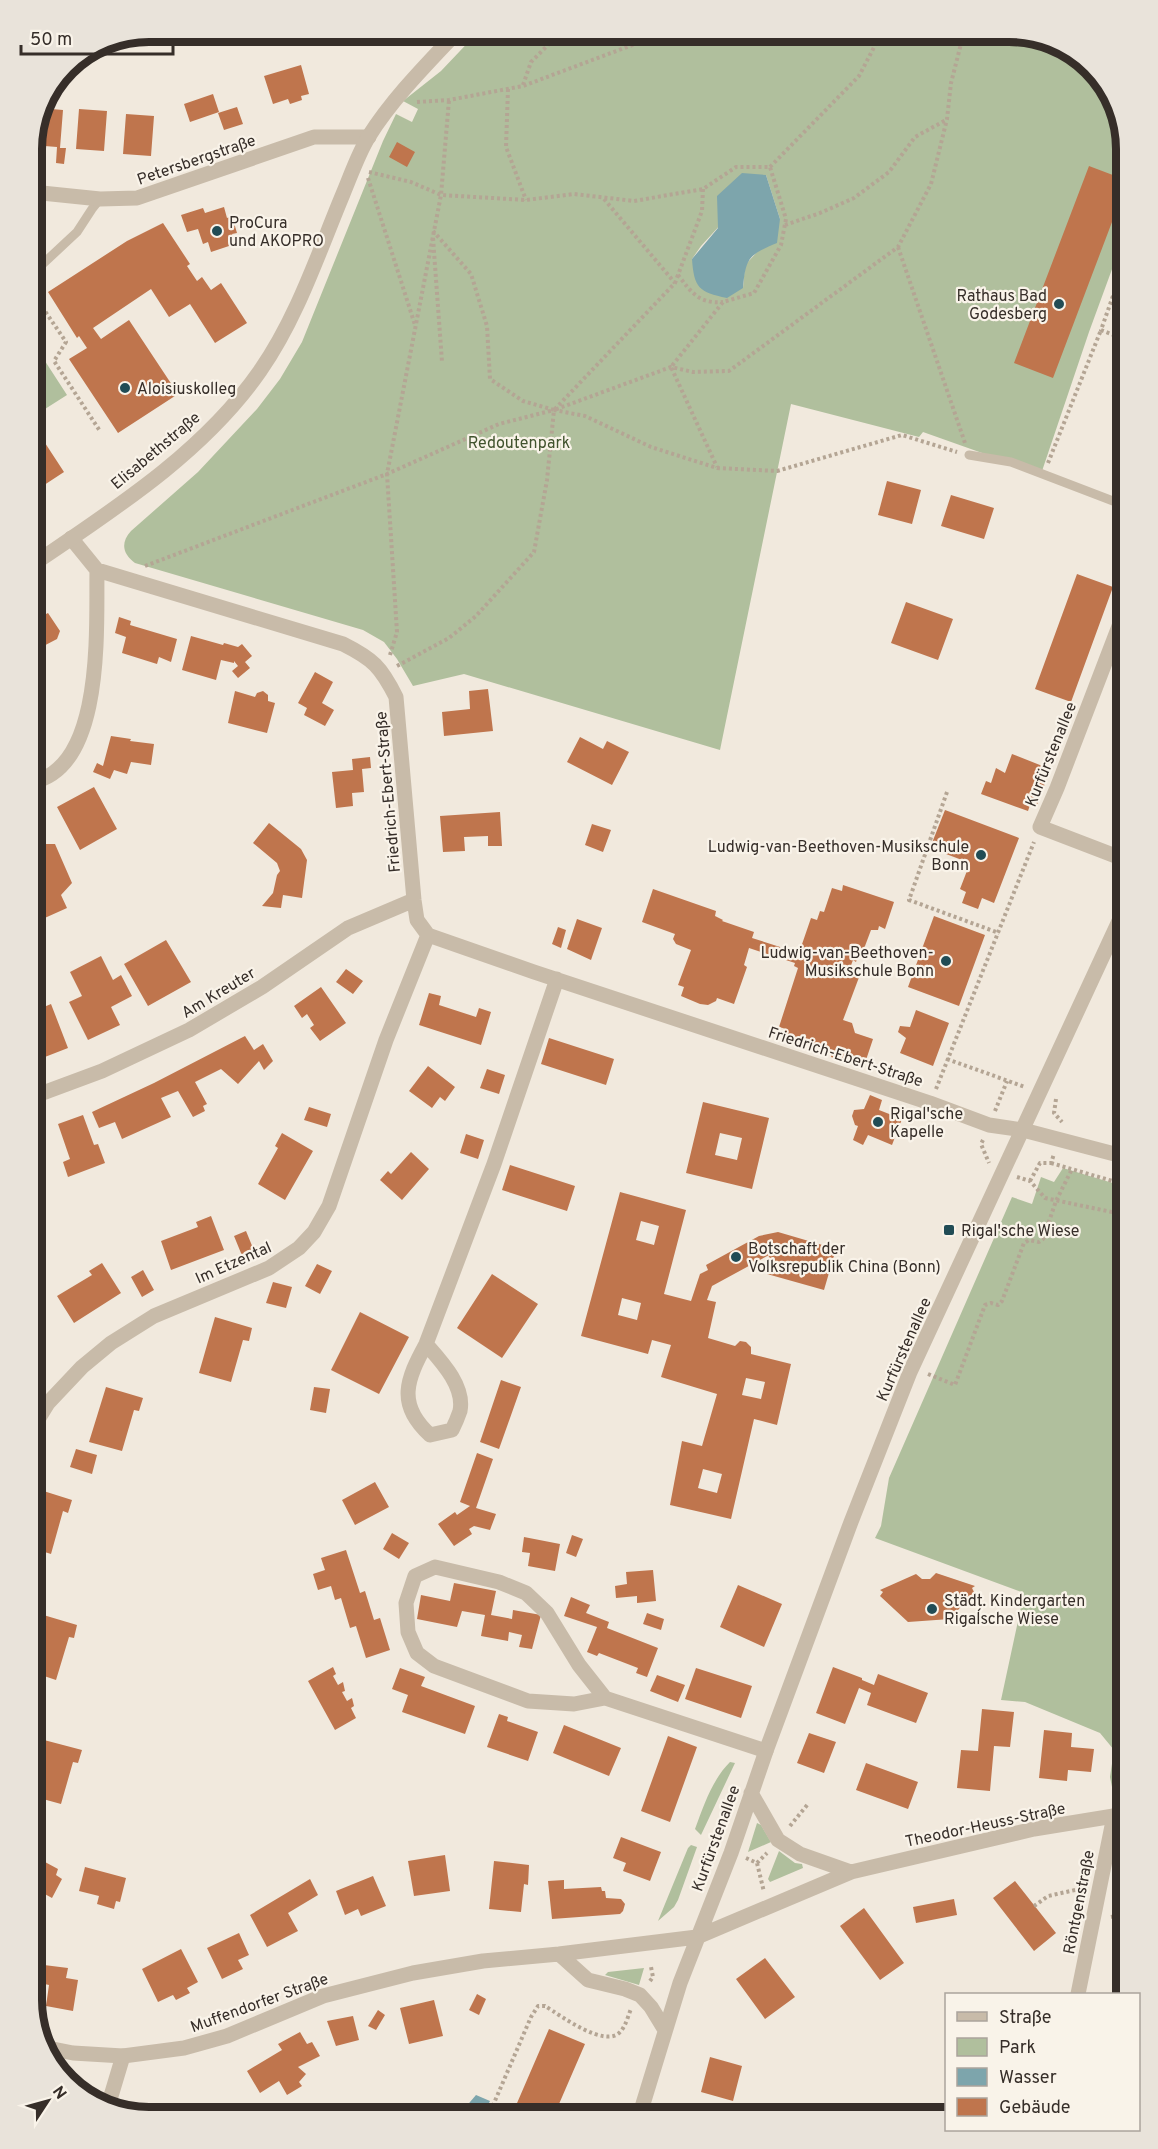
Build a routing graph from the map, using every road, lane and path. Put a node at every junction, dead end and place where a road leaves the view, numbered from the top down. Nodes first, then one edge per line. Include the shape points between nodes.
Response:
1 (448, 42) edge
2 (551, 42) edge
3 (640, 42) edge
4 (877, 42) edge
5 (961, 42) edge
6 (523, 86) junction
7 (508, 89) junction
8 (449, 100) junction
9 (392, 104) junction
10 (947, 119) junction
11 (369, 137) junction
12 (770, 167) junction
13 (704, 189) junction
14 (42, 193) edge
15 (441, 195) junction
16 (100, 199) junction
17 (604, 199) junction
18 (526, 200) junction
19 (785, 226) junction
20 (433, 231) junction
21 (898, 247) junction
22 (42, 265) edge
23 (678, 275) junction
24 (675, 283) junction
25 (1116, 287) edge
26 (723, 302) junction
27 (42, 307) edge
28 (415, 326) junction
29 (1101, 330) junction
30 (1116, 336) edge
31 (442, 362) dead end
32 (670, 367) junction
33 (554, 410) junction
34 (100, 430) dead end
35 (969, 455) junction
36 (717, 468) junction
37 (387, 474) junction
38 (1044, 475) junction
39 (1116, 502) edge
40 (72, 538) junction
41 (42, 558) edge
42 (97, 570) junction
43 (116, 577) junction
44 (1116, 634) edge
45 (384, 673) junction
46 (42, 779) edge
47 (947, 792) dead end
48 (1040, 827) junction
49 (1116, 856) edge
50 (414, 900) junction
51 (1116, 928) edge
52 (999, 933) junction
53 (428, 935) junction
54 (557, 979) junction
55 (42, 1093) edge
56 (930, 1103) junction
57 (1023, 1130) junction
58 (1116, 1153) edge
59 (1051, 1163) dead end
60 (1071, 1169) junction
61 (1005, 1171) junction
62 (1116, 1182) edge
63 (1056, 1201) junction
64 (1116, 1213) edge
65 (426, 1344) junction
66 (913, 1367) junction
67 (42, 1413) edge
68 (605, 1698) junction
69 (766, 1751) junction
70 (751, 1793) junction
71 (808, 1804) dead end
72 (1116, 1816) edge
73 (1116, 1829) edge
74 (784, 1834) dead end
75 (768, 1851) dead end
76 (745, 1858) dead end
77 (757, 1863) junction
78 (851, 1872) junction
79 (761, 1886) dead end
80 (1099, 1889) junction
81 (1034, 1905) dead end
82 (697, 1937) junction
83 (559, 1954) junction
84 (653, 1977) dead end
85 (664, 1979) dead end
86 (1078, 1993) edge
87 (632, 2006) dead end
88 (665, 2030) junction
89 (54, 2049) edge
90 (123, 2056) junction
91 (110, 2100) edge
92 (492, 2107) edge
93 (642, 2107) edge

1 - 9 street, Elisabethstraße
2 - 6 path via 531,62
3 - 6 path
4 - 12 path via 859,76
5 - 10 path
6 - 7 path
7 - 8 path
7 - 18 path via 506,147
8 - 9 path
8 - 15 path
9 - 11 street, Elisabethstraße
10 - 19 path via 915,137 889,172 854,198
10 - 21 path via 931,184
11 - 16 street, Petersbergstraße via 314,137 137,198
11 - 40 street, Elisabethstraße via 284,333 260,371 234,406 150,482
12 - 13 path via 736,167
12 - 19 path
13 - 17 path via 634,201
13 - 23 path via 702,211
14 - 16 street, Petersbergstraße
15 - 18 path
15 - 20 path
15 - 28 path via 411,182 366,172
16 - 22 lane via 77,232
17 - 18 path via 574,194
17 - 24 path
19 - 26 path via 781,245 754,293
20 - 28 path
20 - 31 path
20 - 33 path via 471,274 488,326 490,379 523,401
21 - 32 path via 729,371 693,372
21 - 35 path
23 - 24 path
23 - 26 path via 693,294 709,304
24 - 33 path
25 - 29 path
26 - 32 path
27 - 34 path via 66,342 54,361
28 - 37 path
29 - 30 path
29 - 38 path
32 - 33 path
32 - 36 path
33 - 36 path via 585,416 651,447
33 - 37 path via 499,424
33 - 45 path via 534,552 476,616 449,638
35 - 36 path via 902,435 777,471
35 - 38 lane via 1011,462
37 - 43 path
37 - 45 path via 397,632
38 - 39 lane
40 - 41 street, Elisabethstraße
40 - 42 street
42 - 43 street, Friedrich-Ebert-Straße
42 - 46 street via 96,653 87,716 78,745 65,763
43 - 45 street, Friedrich-Ebert-Straße via 343,644 366,656
44 - 48 street, Kurfürstenallee
45 - 50 street, Friedrich-Ebert-Straße via 396,697
47 - 52 path via 909,900
48 - 49 street, Kurfürstenallee
48 - 52 path
50 - 53 street, Friedrich-Ebert-Straße via 417,920
50 - 55 street, Am Kreuter via 348,928 262,987 189,1030 102,1071
51 - 57 street, Kurfürstenallee
52 - 56 path
53 - 54 street, Friedrich-Ebert-Straße
53 - 67 street, Im Etzental via 386,1040 329,1206 314,1232 299,1248 269,1268 154,1316 111,1343 82,1367
54 - 56 street, Friedrich-Ebert-Straße
54 - 65 street via 494,1164
56 - 57 street, Friedrich-Ebert-Straße via 989,1125
57 - 58 street, Friedrich-Ebert-Straße
57 - 61 street, Kurfürstenallee
59 - 60 path
60 - 62 path
60 - 63 path
61 - 63 path via 1030,1181 1045,1198
61 - 66 street, Kurfürstenallee
63 - 64 path
63 - 66 path via 1043,1239 1024,1243 1002,1301 985,1305 955,1385
65 - 65 street via 411,1371 406,1394 418,1423 430,1435 452,1430 460,1410 457,1386
66 - 69 street, Kurfürstenallee
68 - 68 street via 547,1613 526,1593 499,1581 435,1567 415,1576 406,1603 408,1632 417,1653 434,1666 528,1701 574,1704
68 - 69 street
69 - 70 street, Kurfürstenallee
70 - 78 street via 778,1840 800,1854
70 - 82 street, Kurfürstenallee
71 - 74 path
72 - 78 street, Theodor-Heuss-Straße via 1034,1829
73 - 80 street, Röntgenstraße
75 - 77 path
76 - 77 path
77 - 79 path
78 - 82 street, Theodor-Heuss-Straße
80 - 81 path via 1081,1887 1048,1896
80 - 86 street, Röntgenstraße
82 - 83 street, Muffendorfer Straße
82 - 88 street, Kurfürstenallee
83 - 88 street via 588,1980 640,1995
83 - 90 street, Muffendorfer Straße via 413,1973 322,1996 218,2039
84 - 85 path
87 - 92 path via 621,2032 610,2037 592,2034 545,2006 538,2006
88 - 93 street, Kurfürstenallee
89 - 90 street, Muffendorfer Straße
90 - 91 street

